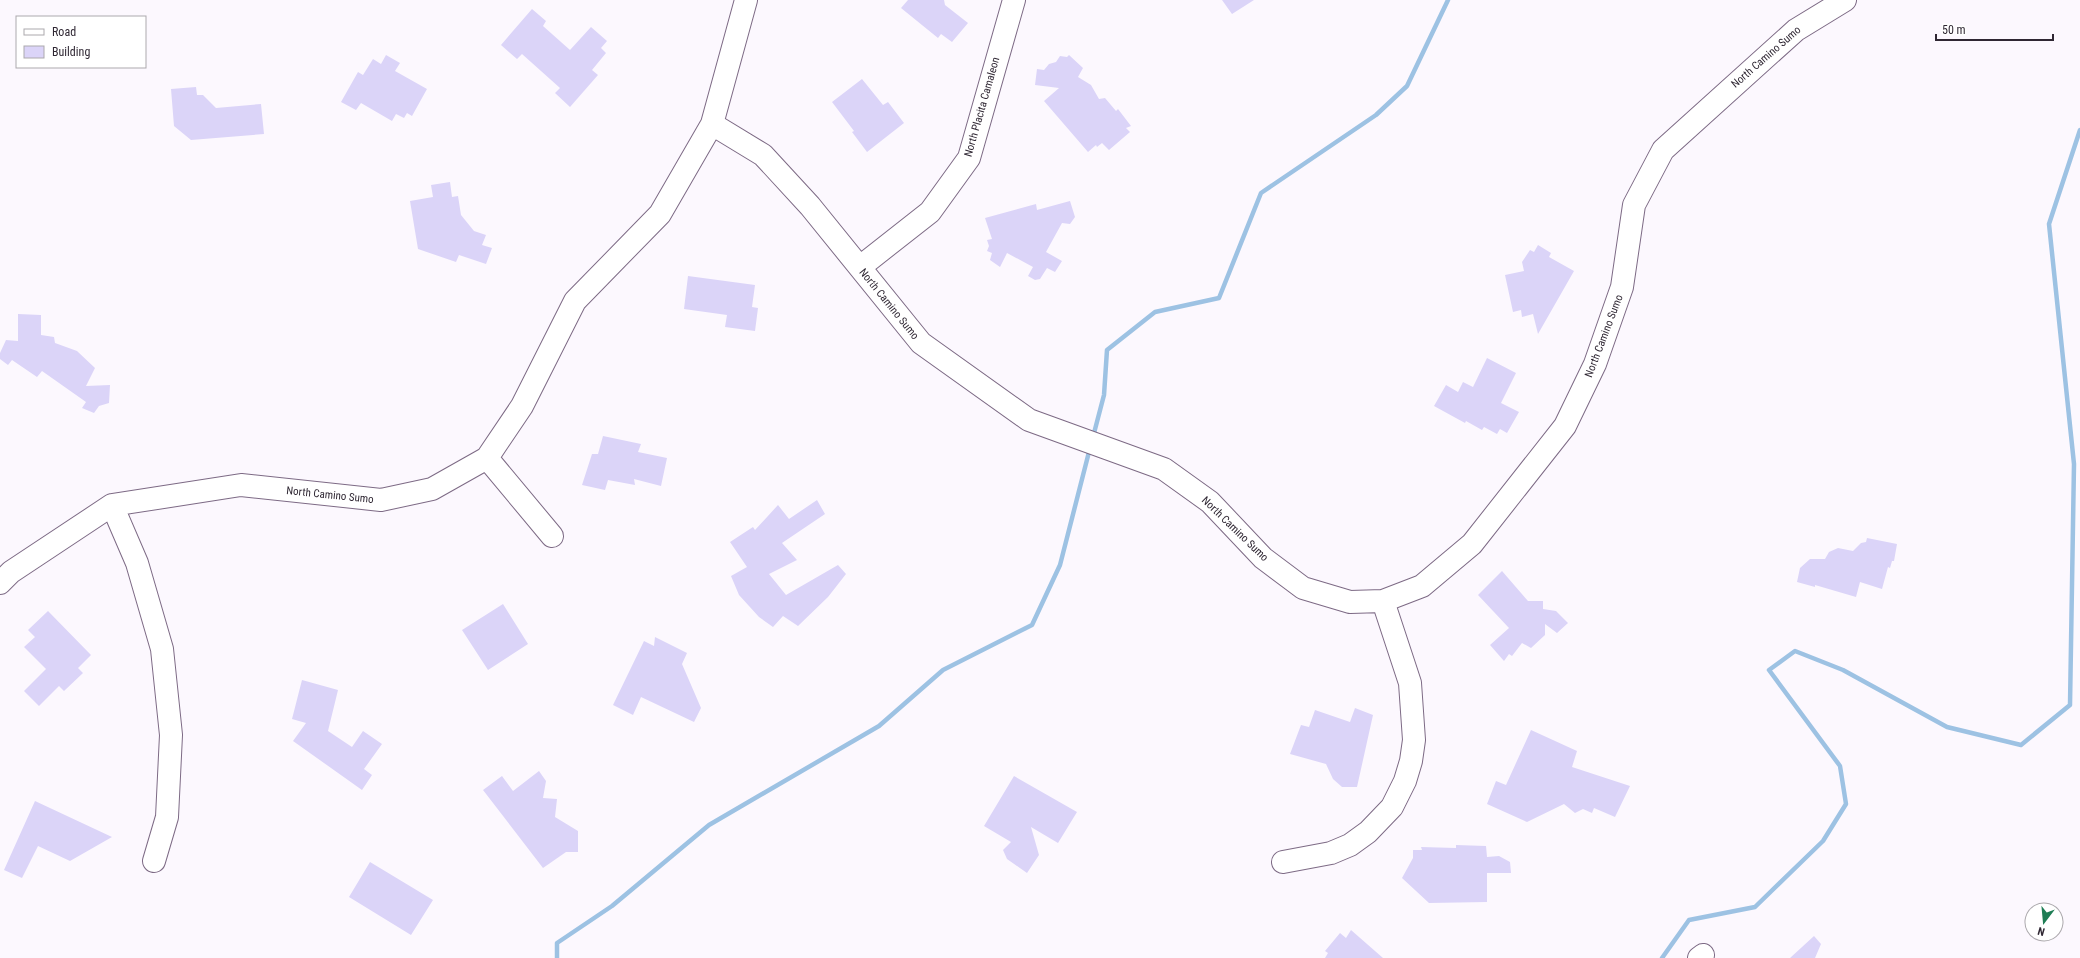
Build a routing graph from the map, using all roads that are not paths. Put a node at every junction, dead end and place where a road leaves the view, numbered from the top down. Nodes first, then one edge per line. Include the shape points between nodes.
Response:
1 (746, 0) edge
2 (1014, 0) edge
3 (1845, 0) edge
4 (712, 124) junction
5 (860, 267) junction
6 (487, 458) junction
7 (112, 505) junction
8 (552, 536) dead end
9 (0, 584) edge
10 (1383, 602) junction
11 (154, 861) dead end
12 (1283, 862) dead end

1 - 4 street, North Camino Sumo
2 - 5 street, North Placita Camaleon via 969,158 930,212
3 - 10 street, North Camino Sumo via 1796,30 1663,150 1634,205 1622,287 1595,364 1565,426 1472,544 1422,586
4 - 5 street, North Camino Sumo via 763,155 810,206
4 - 6 street, North Camino Sumo via 660,214 575,301 522,406
5 - 10 street, North Camino Sumo via 921,343 1029,420 1164,469 1210,502 1263,558 1303,588 1350,602
6 - 7 street, North Camino Sumo via 432,489 381,500 241,484
6 - 8 street
7 - 9 street, North Camino Sumo via 11,572
7 - 11 street via 137,563 162,648 171,735 166,817
10 - 12 street via 1410,683 1414,740 1405,781 1392,807 1368,832 1350,845 1331,853

